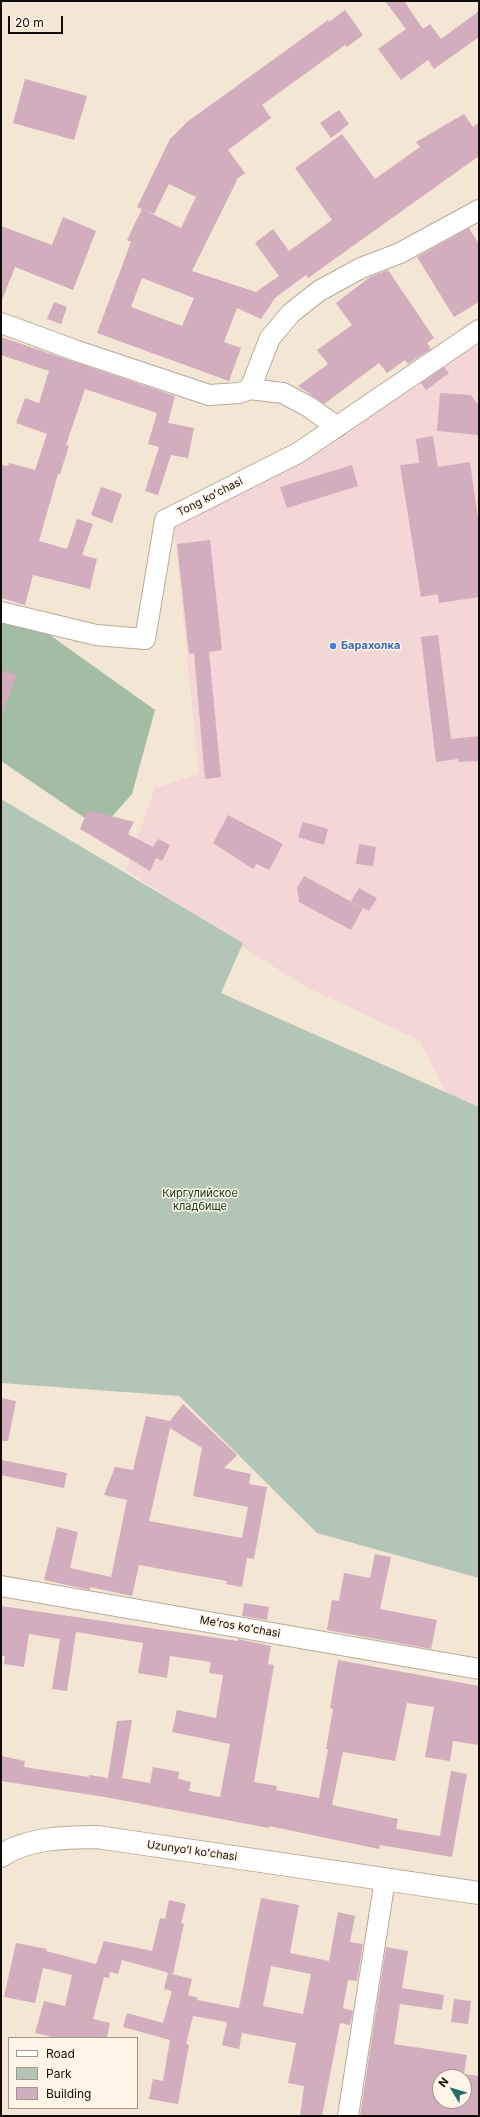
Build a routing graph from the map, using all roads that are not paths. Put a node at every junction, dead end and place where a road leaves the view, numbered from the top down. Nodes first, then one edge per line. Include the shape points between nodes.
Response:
1 (479, 210) edge
2 (1, 323) edge
3 (479, 330) edge
4 (250, 389) junction
5 (337, 427) junction
6 (1, 612) edge
7 (1, 1586) edge
8 (479, 1670) edge
9 (2, 1852) edge
10 (385, 1879) junction
11 (479, 1893) edge
12 (348, 2116) edge

1 - 4 street via 400,253 361,268 319,291 291,313 270,338
2 - 4 street via 209,395
3 - 5 street, Tong koʻchasi
4 - 5 street via 283,393 309,407
5 - 6 street, Tong koʻchasi via 298,453 166,520 144,639 96,635
7 - 8 street, Meʻros koʻchasi
9 - 10 main road, Uzunyoʻl koʻchasi via 50,1840 97,1837
10 - 11 main road, Uzunyoʻl koʻchasi
10 - 12 street

